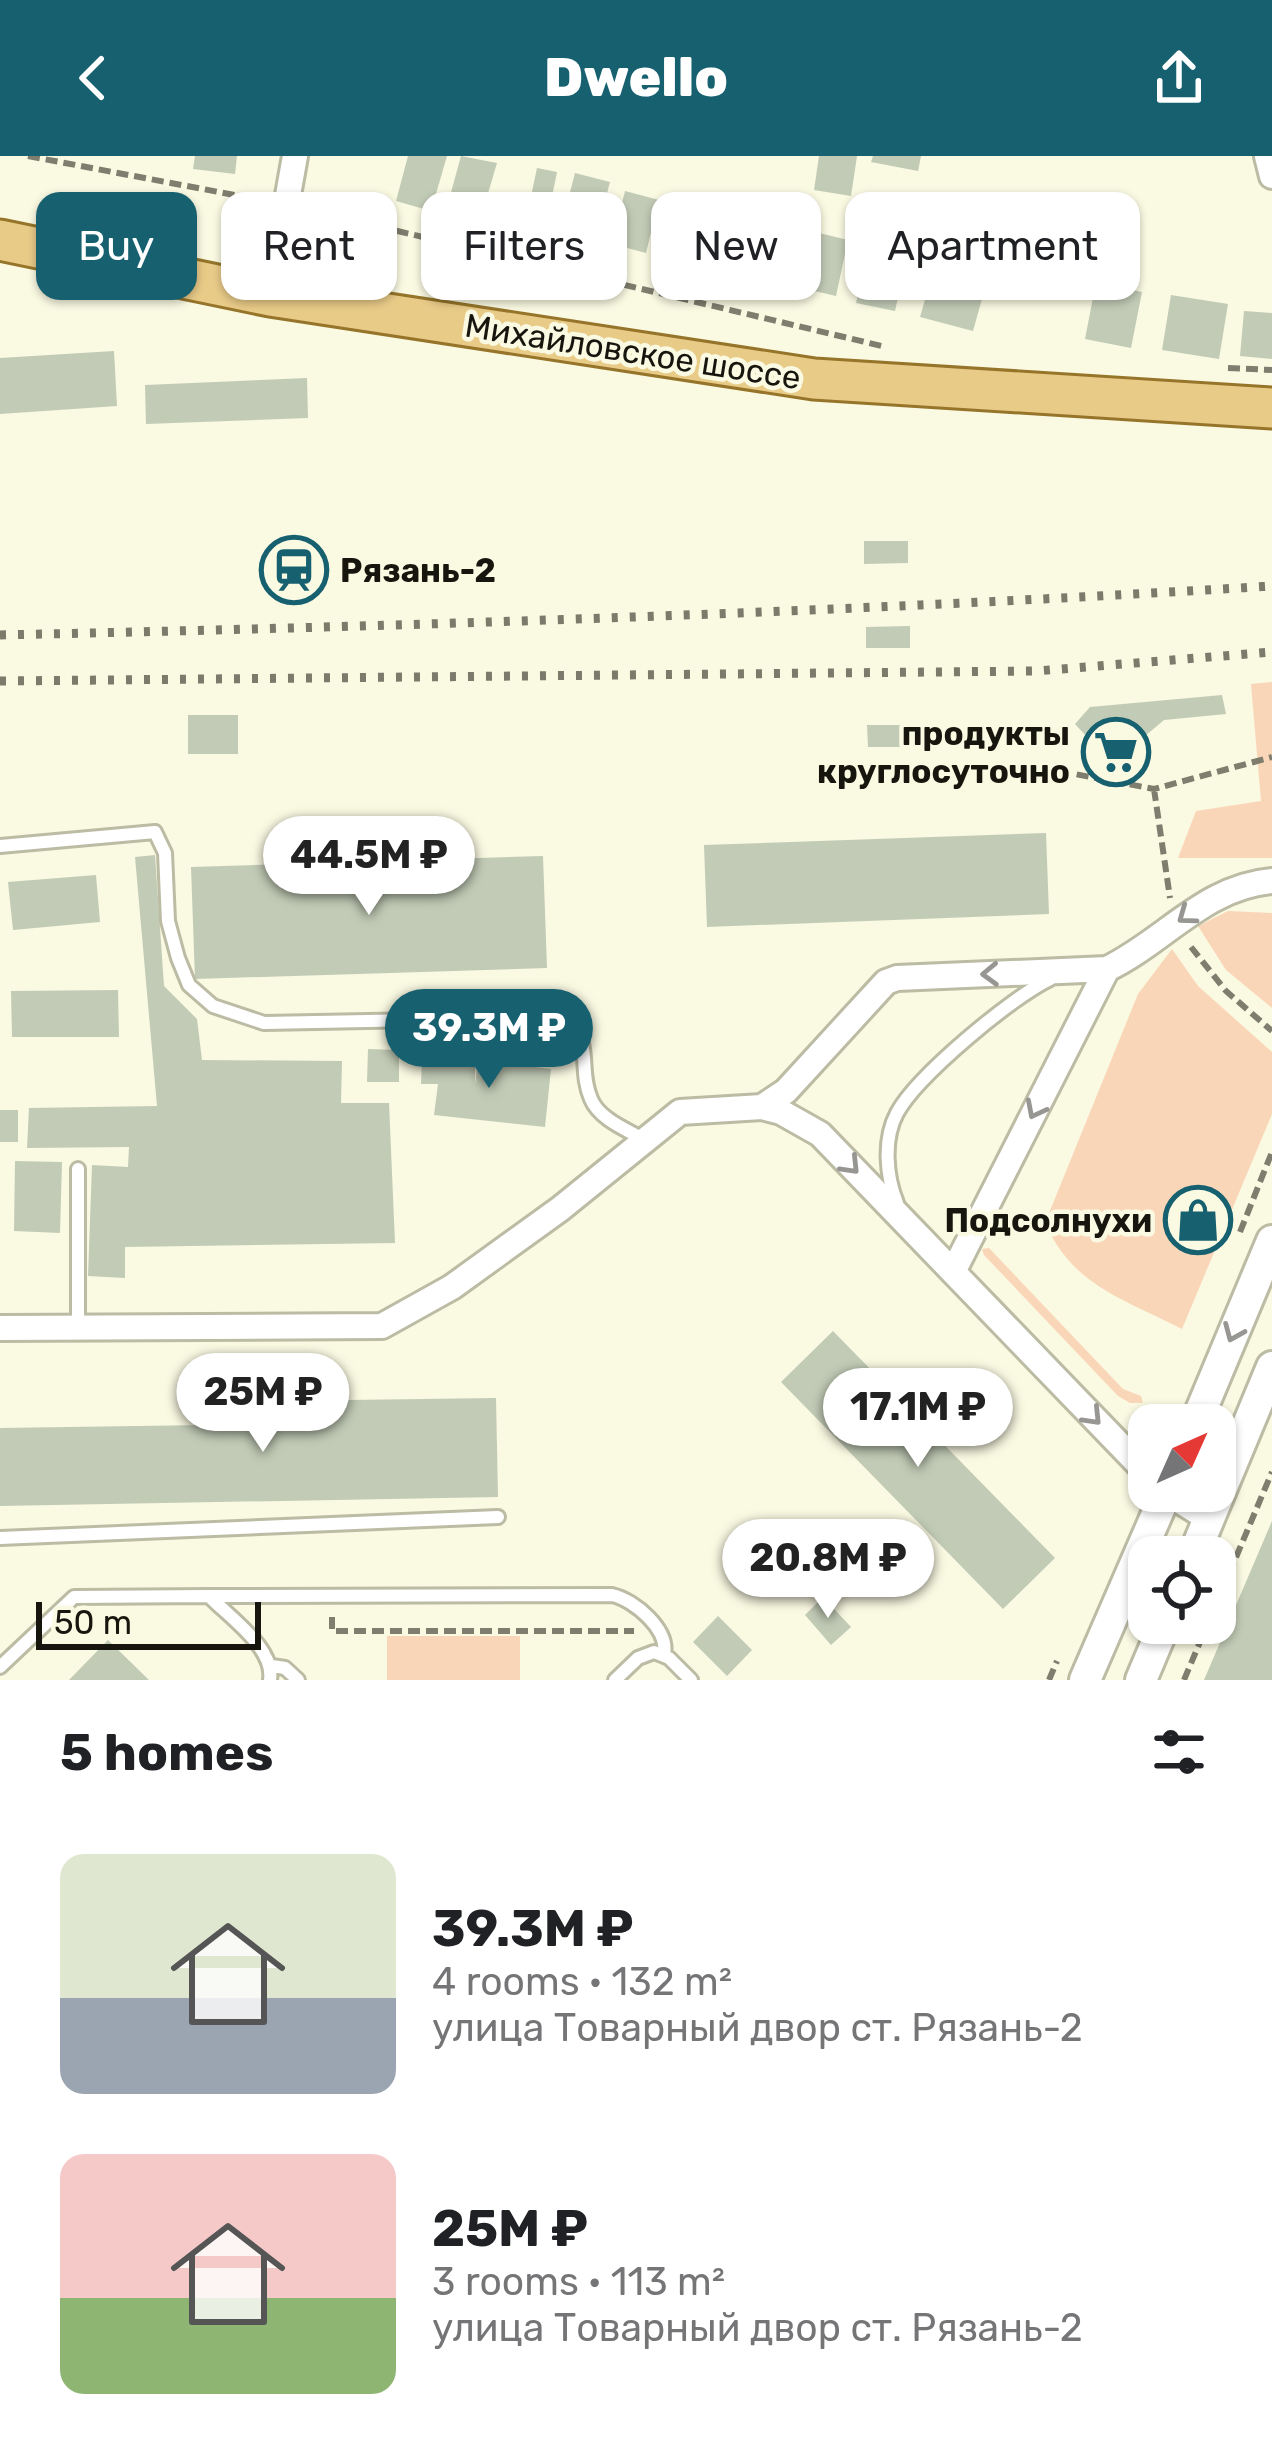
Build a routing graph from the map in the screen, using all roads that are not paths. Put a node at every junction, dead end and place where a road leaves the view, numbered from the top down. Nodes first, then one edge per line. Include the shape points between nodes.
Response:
1 (295, 156) edge
2 (1267, 156) edge
3 (1272, 176) edge
4 (288, 192) edge
5 (0, 240) edge
6 (221, 286) edge
7 (297, 300) edge
8 (1272, 409) edge
9 (0, 846) edge
10 (1272, 880) edge
11 (1107, 969) junction
12 (1074, 971) junction
13 (763, 1107) junction
14 (645, 1139) junction
15 (78, 1169) dead end
16 (907, 1223) junction
17 (1272, 1241) edge
18 (953, 1272) junction
19 (0, 1328) edge
20 (78, 1328) junction
21 (1272, 1366) edge
22 (1204, 1404) edge
23 (1128, 1454) edge
24 (1151, 1512) edge
25 (1198, 1512) edge
26 (498, 1517) dead end
27 (1209, 1519) junction
28 (1202, 1536) edge
29 (0, 1538) edge
30 (208, 1596) junction
31 (1156, 1644) edge
32 (659, 1653) junction
33 (0, 1667) edge
34 (271, 1673) edge
35 (298, 1680) edge
36 (616, 1680) edge
37 (691, 1680) edge
38 (1084, 1680) edge
39 (1141, 1680) edge

1 - 4 street
2 - 3 street
5 - 6 main road, Михайловское шоссе
7 - 8 main road, Михайловское шоссе via 814,379
9 - 14 lane via 155,832 165,853 168,921 189,985 213,1006 265,1023 568,1017 581,1032 591,1100
10 -> 11 street via 1230,889
11 - 12 street
11 -> 18 street
12 -> 13 street via 897,977
12 - 16 lane via 1005,1006 897,1114 887,1163
13 - 14 street via 680,1112
13 -> 16 street via 820,1134
14 - 20 street via 452,1287 382,1326
15 - 20 lane
16 - 18 street
17 -> 22 street
18 -> 23 street
19 - 20 street
21 - 27 street
24 - 38 street
25 - 27 street
26 - 29 lane
27 - 28 street
30 - 32 lane via 612,1595 663,1634
30 - 33 lane via 74,1598
30 - 34 lane via 264,1653
31 - 39 street
32 - 36 lane via 638,1658
32 - 37 lane
34 - 35 lane via 285,1668

